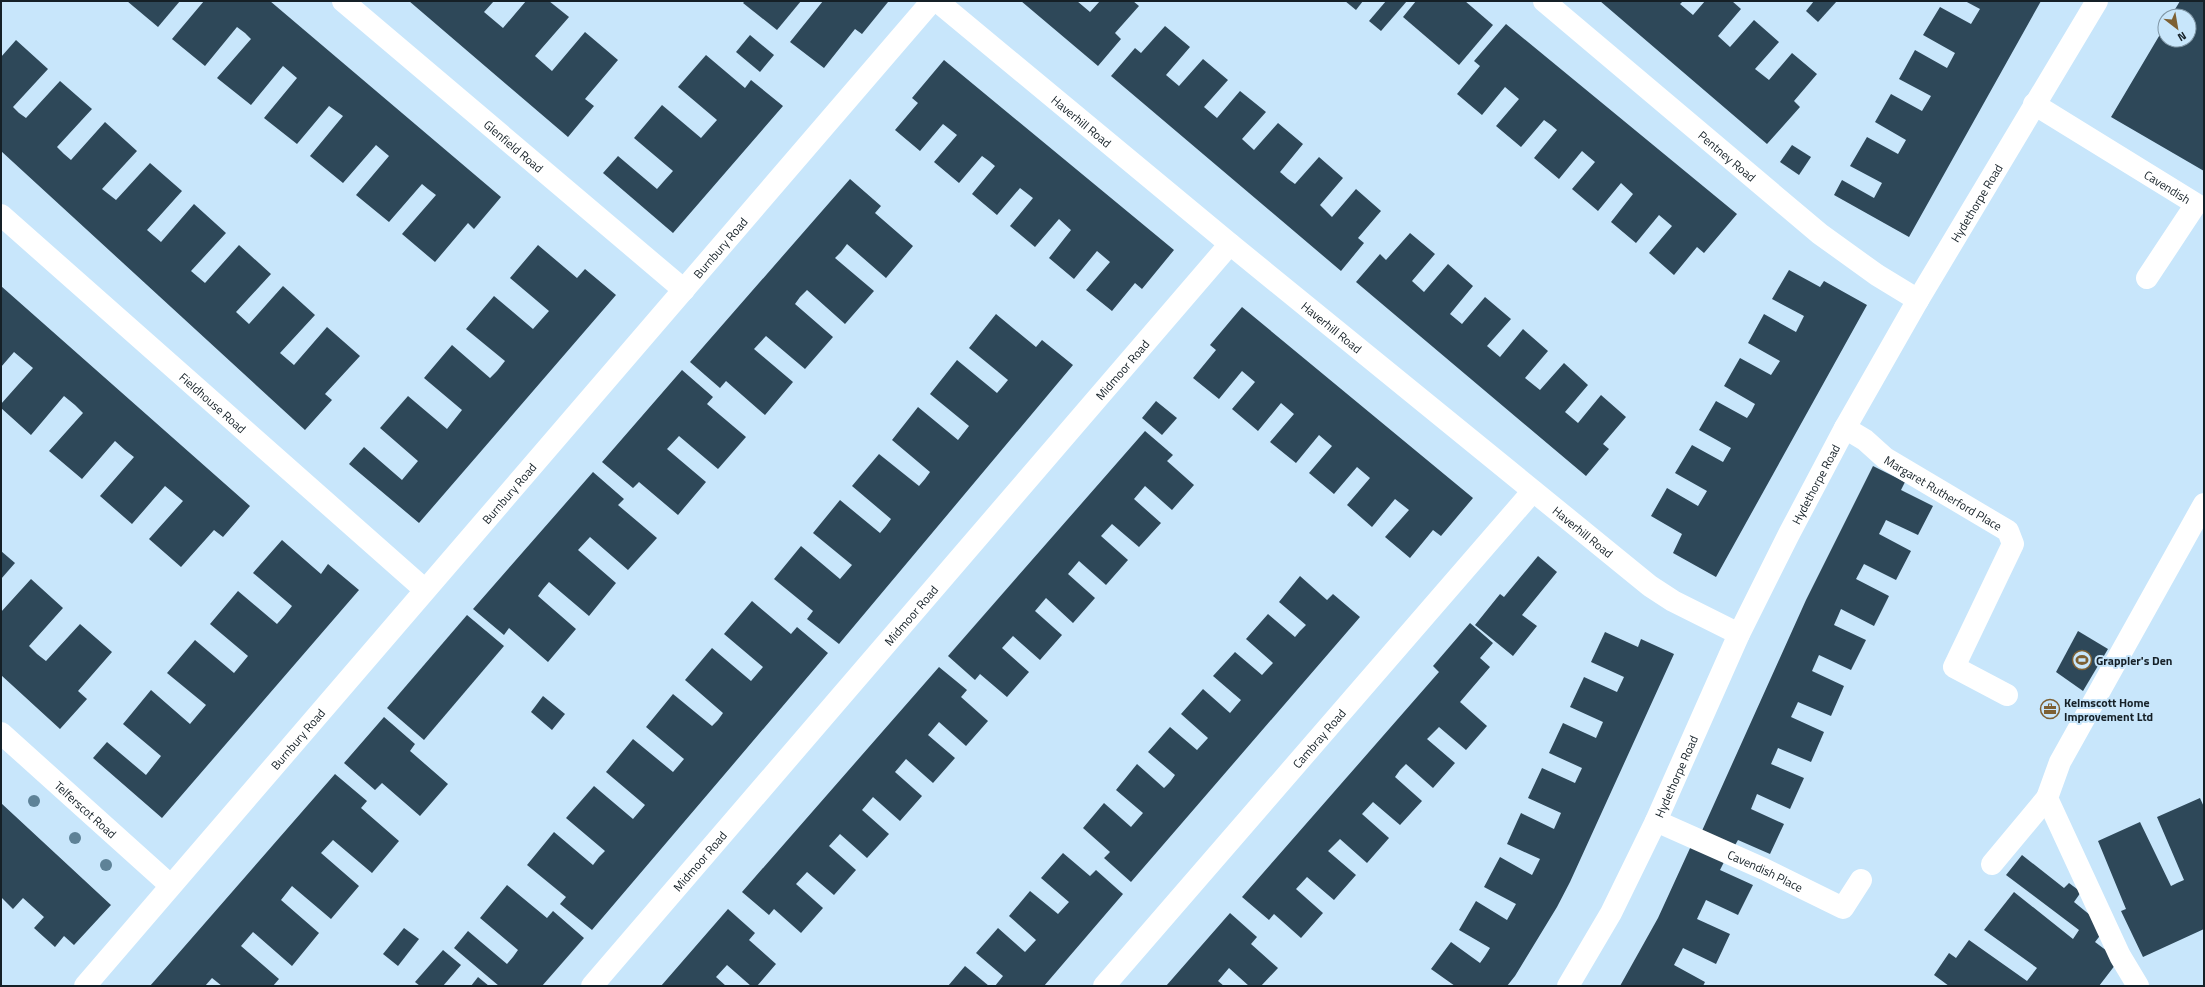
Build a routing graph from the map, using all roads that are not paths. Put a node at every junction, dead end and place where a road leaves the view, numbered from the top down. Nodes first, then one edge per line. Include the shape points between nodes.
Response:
1 (343, 1) edge
2 (932, 1) edge
3 (937, 1) edge
4 (1544, 1) edge
5 (2097, 1) edge
6 (2034, 104) junction
7 (1, 215) edge
8 (1230, 244) junction
9 (2147, 278) dead end
10 (684, 290) junction
11 (1918, 300) junction
12 (1845, 428) junction
13 (1533, 492) junction
14 (2204, 504) edge
15 (424, 589) junction
16 (1740, 634) junction
17 (2007, 695) dead end
18 (1, 733) edge
19 (2047, 798) junction
20 (1656, 821) junction
21 (1992, 864) dead end
22 (1861, 880) dead end
23 (170, 885) junction
24 (85, 986) edge
25 (592, 986) edge
26 (1104, 986) edge
27 (1568, 986) edge
28 (2138, 986) edge

1 - 10 street, Glenfield Road
2 - 10 street, Burnbury Road
3 - 8 street, Haverhill Road
4 - 11 street, Pentney Road via 1820,234 1877,275
5 - 6 street, Hydethorpe Road
6 - 9 street, Cavendish via 2196,204
6 - 11 street, Hydethorpe Road
7 - 15 street, Fieldhouse Road
8 - 13 street, Haverhill Road
8 - 25 street, Midmoor Road
10 - 15 street, Burnbury Road
11 - 12 street, Hydethorpe Road
12 - 16 street, Hydethorpe Road
12 - 17 street, Margaret Rutherford Place via 1865,440 1885,458 2008,531 2013,544 1954,667
13 - 16 street, Haverhill Road via 1662,594 1713,623
13 - 26 street, Cambray Road
14 - 19 street via 2060,762
15 - 23 street, Burnbury Road
16 - 20 street, Hydethorpe Road
18 - 23 street, Telferscot Road
19 - 21 street
19 - 28 street via 2120,956
20 - 22 street, Cavendish Place via 1843,908
20 - 27 street, Hydethorpe Road via 1610,913
23 - 24 street, Burnbury Road

